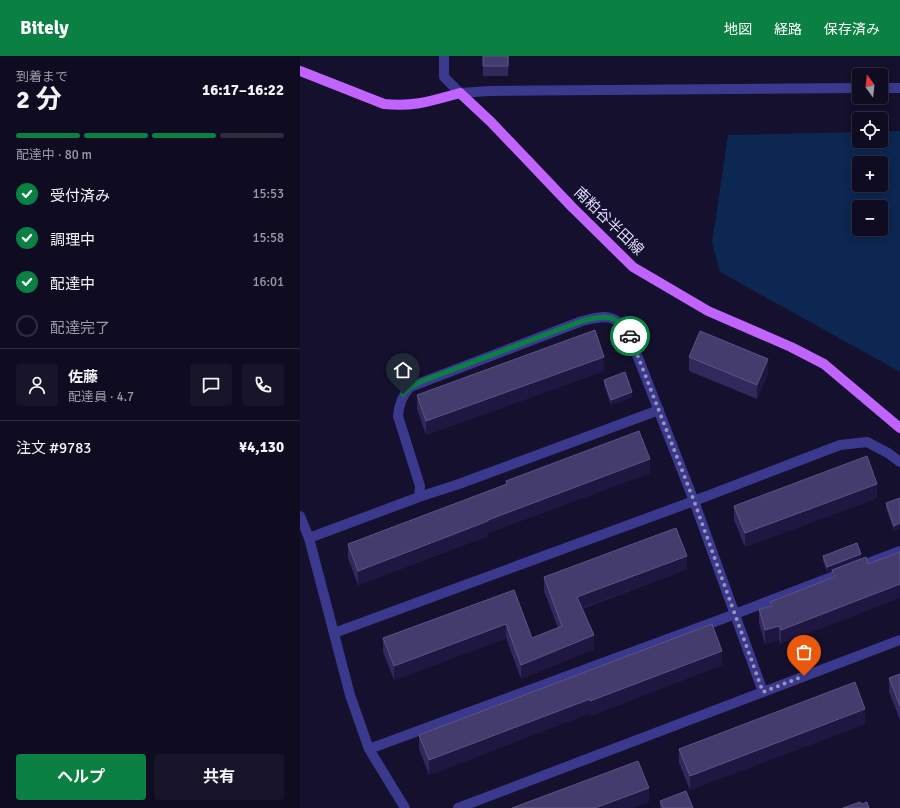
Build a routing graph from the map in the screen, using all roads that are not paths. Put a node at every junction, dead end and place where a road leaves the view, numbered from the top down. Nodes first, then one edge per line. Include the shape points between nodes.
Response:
1 (444, 56) edge
2 (300, 71) edge
3 (852, 88) edge
4 (888, 88) edge
5 (900, 88) edge
6 (460, 93) junction
7 (659, 410) junction
8 (900, 428) edge
9 (900, 462) edge
10 (419, 497) junction
11 (694, 501) junction
12 (300, 516) edge
13 (309, 538) junction
14 (900, 551) edge
15 (735, 614) junction
16 (334, 634) junction
17 (900, 640) edge
18 (763, 692) junction
19 (369, 749) junction
20 (405, 808) edge
21 (458, 808) edge

1 - 6 street via 444,77
2 - 6 main road via 384,104 415,105
3 - 6 street
4 - 5 street
6 - 8 main road, 南粕谷半田線 via 633,267 708,311 824,364
7 - 10 street
7 - 10 street via 630,337 619,321 597,317 582,321 410,387 403,394 398,405 398,416 420,486
7 - 11 street
9 - 11 street via 867,442 840,445
10 - 13 street
11 - 15 street
11 - 16 street
12 - 13 street
13 - 16 street
14 - 15 street
15 - 18 street
15 - 19 street
16 - 19 street via 350,695
17 - 18 street
18 - 21 street
19 - 20 street

